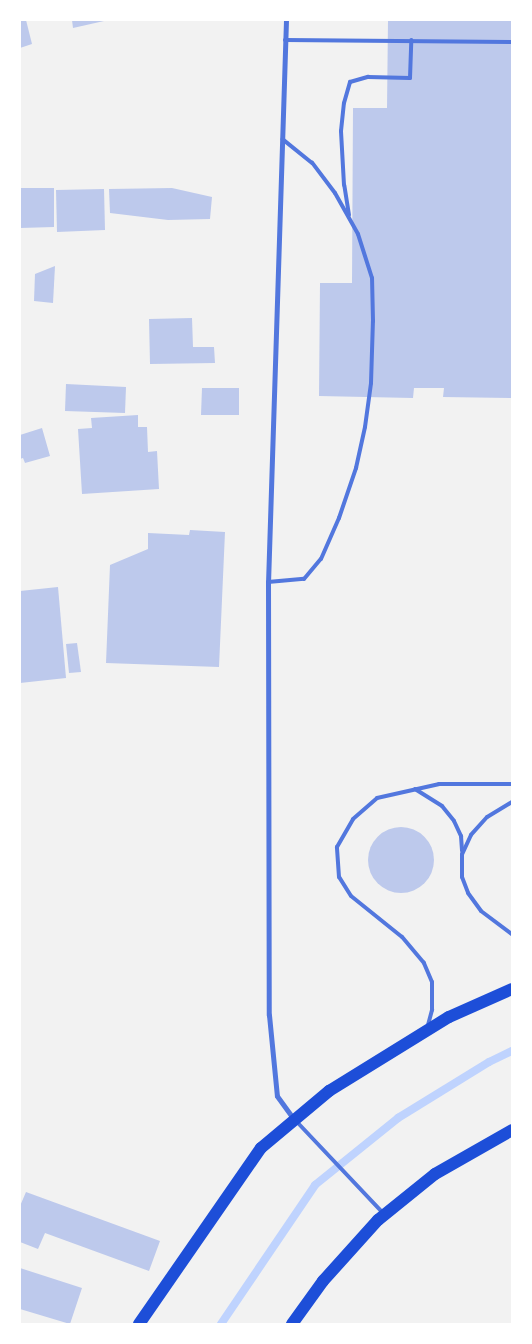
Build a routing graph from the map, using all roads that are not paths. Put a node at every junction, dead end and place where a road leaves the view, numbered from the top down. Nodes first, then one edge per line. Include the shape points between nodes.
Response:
1 (286, 20) edge
2 (285, 40) junction
3 (411, 40) junction
4 (512, 42) edge
5 (282, 139) junction
6 (350, 219) junction
7 (268, 582) junction
8 (512, 784) edge
9 (415, 789) junction
10 (512, 802) edge
11 (462, 854) junction
12 (512, 934) edge
13 (512, 989) edge
14 (427, 1031) junction
15 (294, 1119) junction
16 (512, 1130) edge
17 (385, 1214) junction
18 (139, 1324) edge
19 (292, 1324) edge

1 - 2 street
2 - 3 lane
2 - 5 street
3 - 4 lane
3 - 6 lane via 410,78 368,77 350,82 341,131 344,185
5 - 6 lane via 312,163
5 - 7 street
6 - 7 lane via 372,278 374,321 371,383 356,468 321,559 304,579
7 - 15 street via 270,1015 277,1096
8 - 9 lane via 439,784
9 - 11 lane via 442,806 454,821 461,836
9 - 14 lane via 377,798 353,819 337,847 338,877 351,896 402,937 424,963 432,982 432,1010
10 - 11 lane via 482,823 471,835
11 - 12 lane via 462,877 468,893 481,910
13 - 14 main road
14 - 15 main road via 328,1091
15 - 17 lane
15 - 18 main road via 261,1148
16 - 17 main road via 435,1174
17 - 19 main road via 323,1281

